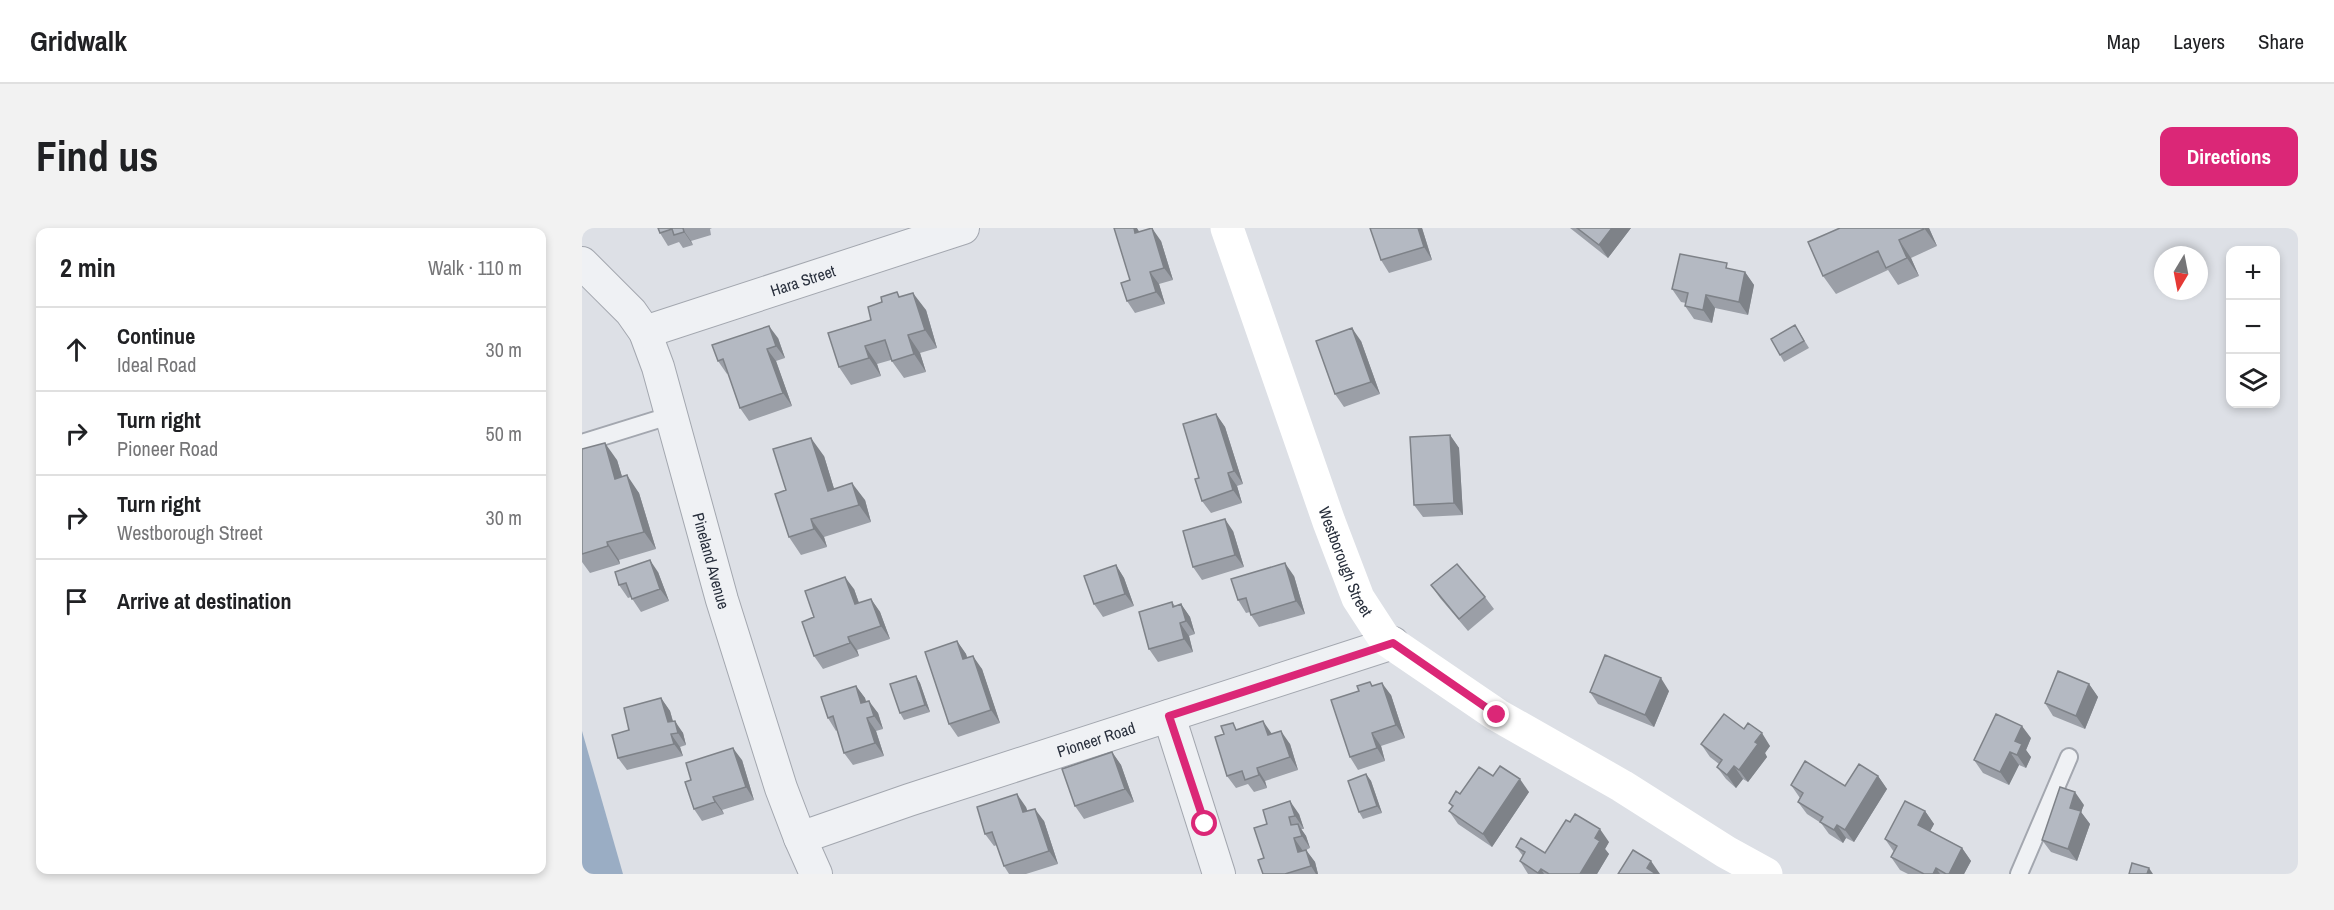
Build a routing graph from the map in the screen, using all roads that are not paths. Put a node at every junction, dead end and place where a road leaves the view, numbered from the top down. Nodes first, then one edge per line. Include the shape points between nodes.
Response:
1 (963, 228) edge
2 (1227, 228) edge
3 (582, 264) edge
4 (645, 332) junction
5 (672, 415) junction
6 (582, 442) edge
7 (1393, 643) junction
8 (1169, 716) junction
9 (2069, 757) dead end
10 (800, 838) junction
11 (816, 874) edge
12 (1219, 874) edge
13 (1766, 874) edge
14 (2019, 874) edge

1 - 4 street, Hara Street
2 - 7 street, Westborough Street via 1358,598 1384,638
3 - 4 street, Pineland Avenue via 631,312
4 - 5 street, Pineland Avenue
5 - 6 lane
5 - 10 street, Pineland Avenue via 722,600
7 - 8 street, Pioneer Road
7 - 13 street, Westborough Street via 1497,715
8 - 10 street, Pioneer Road
8 - 12 street
9 - 14 lane
10 - 11 street, Pineland Avenue

